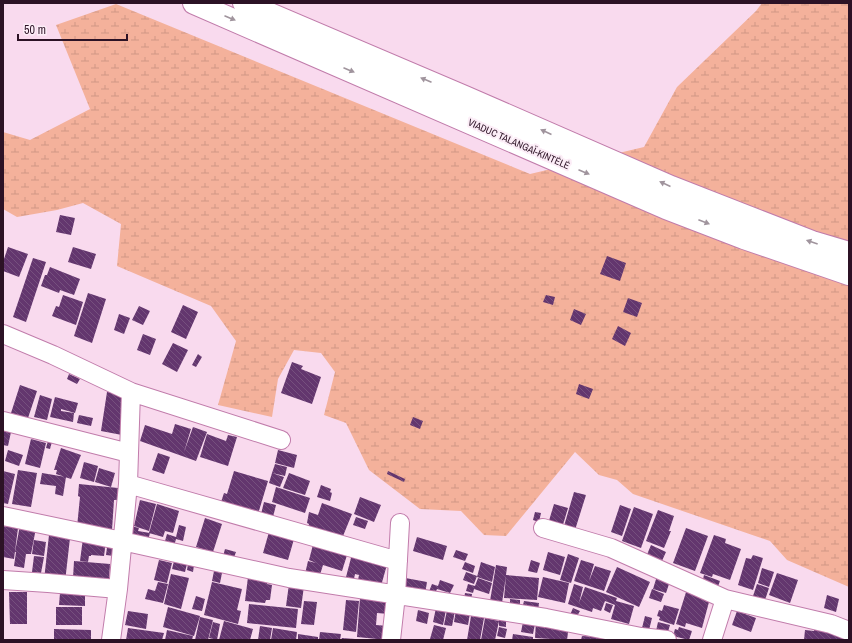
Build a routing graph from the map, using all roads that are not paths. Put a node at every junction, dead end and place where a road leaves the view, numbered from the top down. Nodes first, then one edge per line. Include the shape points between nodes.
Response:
1 (194, 3) edge
2 (244, 3) edge
3 (849, 253) edge
4 (849, 274) edge
5 (3, 334) edge
6 (131, 392) junction
7 (3, 421) edge
8 (281, 440) dead end
9 (129, 453) junction
10 (128, 484) junction
11 (3, 516) edge
12 (400, 523) dead end
13 (543, 528) dead end
14 (122, 541) junction
15 (398, 561) junction
16 (3, 580) edge
17 (118, 589) junction
18 (396, 595) junction
19 (725, 599) junction
20 (849, 630) edge
21 (111, 640) edge
22 (391, 640) edge
23 (667, 640) edge
24 (712, 640) edge

1 -> 4 highway, VIADUC TALANGAÏ-KINTÉLÉ via 666,208
3 -> 2 highway via 812,242 671,187
5 - 6 street
6 - 8 street
6 - 9 street
7 - 9 street
9 - 10 street
10 - 14 street
10 - 15 street
11 - 14 street
12 - 15 street
13 - 19 street via 611,548
14 - 17 street
14 - 18 street via 289,578
15 - 18 street
16 - 17 street
17 - 21 street
18 - 22 street
18 - 23 street
19 - 20 street
19 - 24 street

